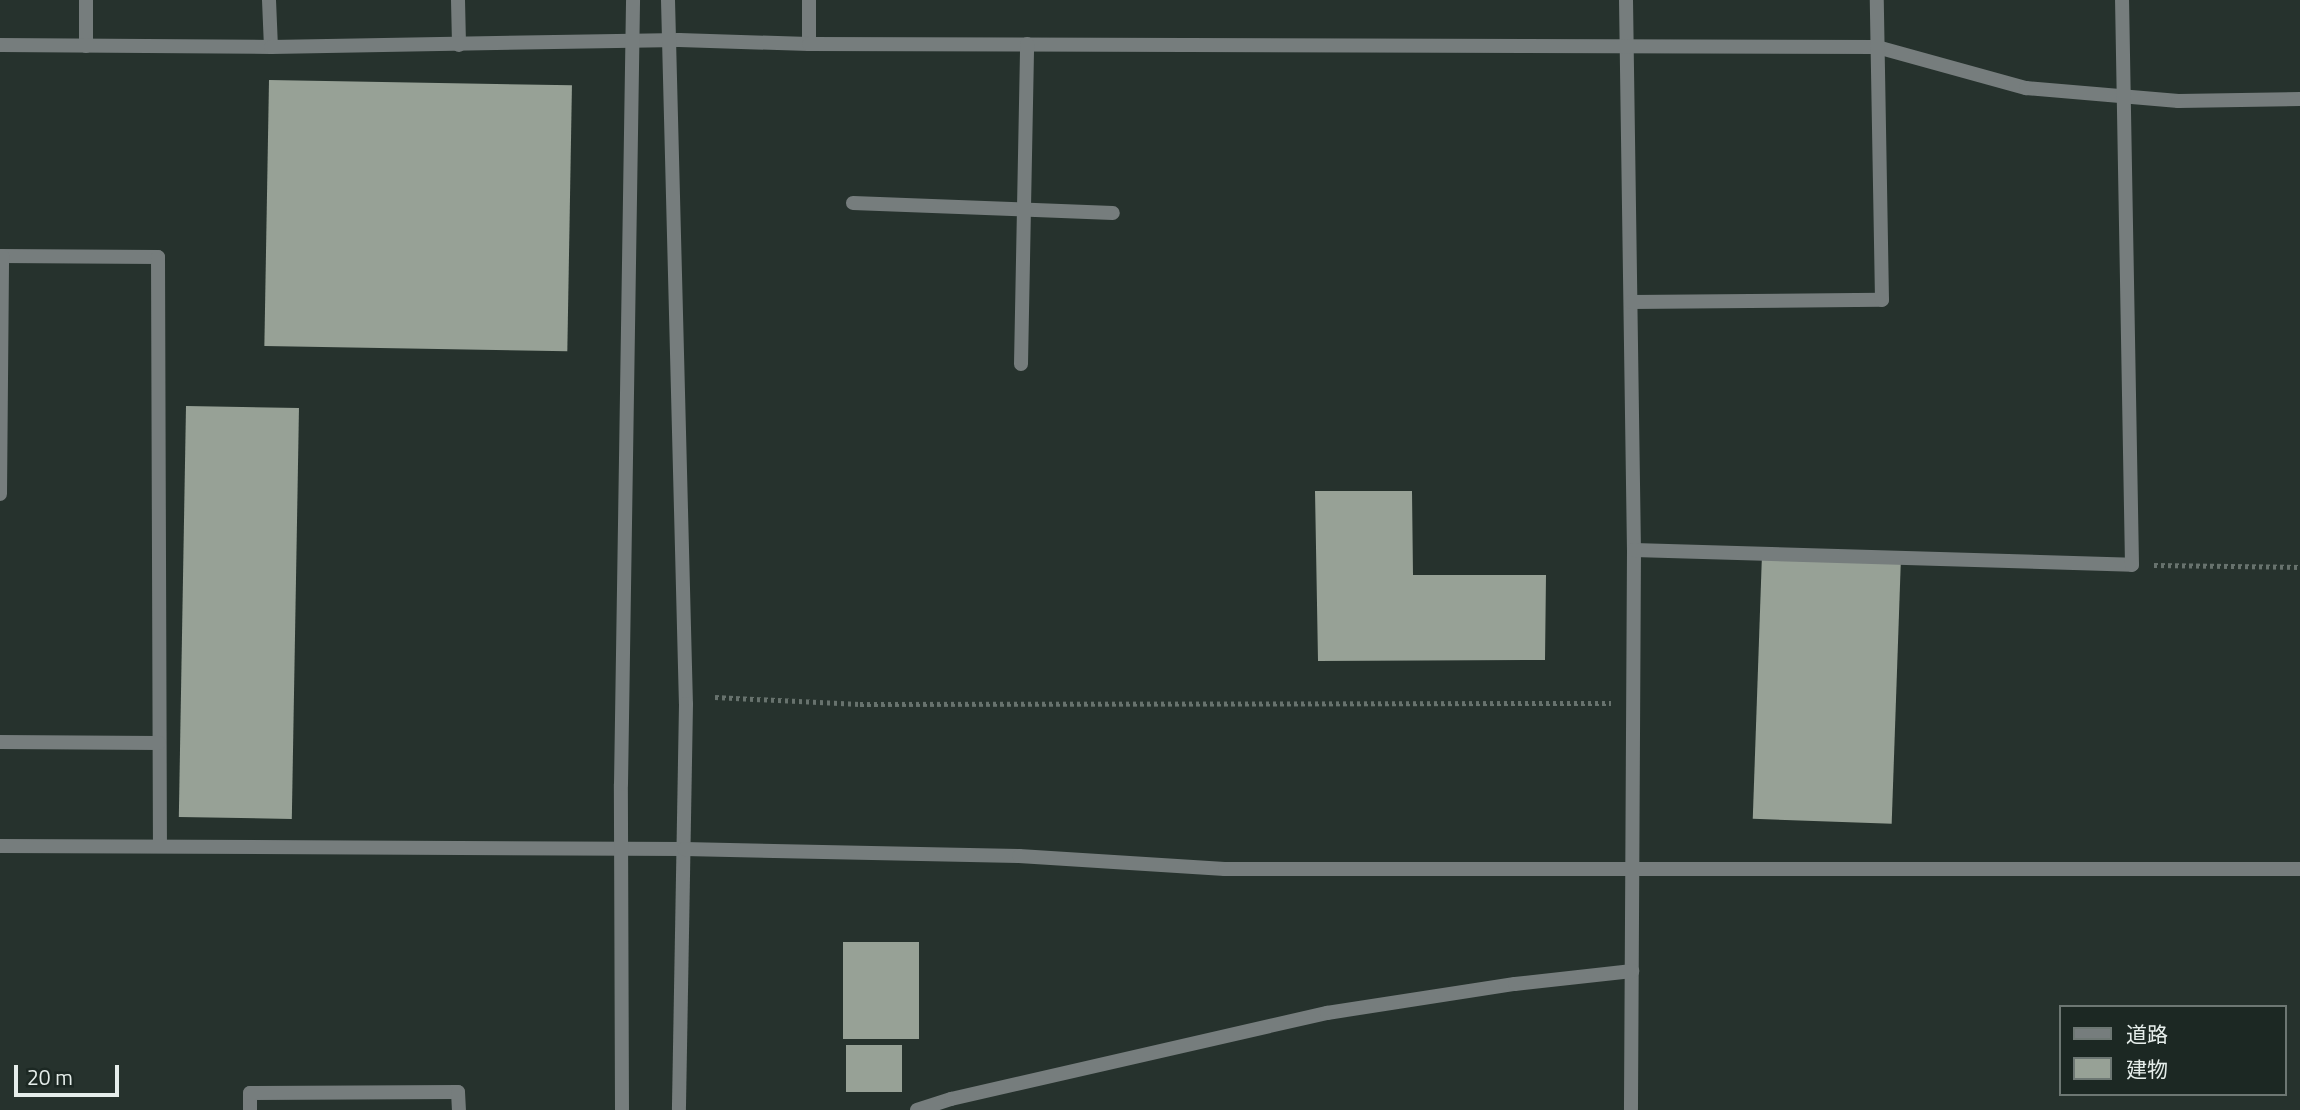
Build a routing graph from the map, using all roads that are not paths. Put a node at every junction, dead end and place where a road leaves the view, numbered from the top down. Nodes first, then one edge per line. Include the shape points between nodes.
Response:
1 (86, 0) edge
2 (269, 0) edge
3 (458, 0) edge
4 (633, 0) edge
5 (668, 0) edge
6 (809, 0) edge
7 (1626, 0) edge
8 (1877, 0) edge
9 (2122, 0) edge
10 (633, 41) junction
11 (668, 41) junction
12 (809, 44) junction
13 (1027, 44) junction
14 (0, 45) edge
15 (459, 45) junction
16 (86, 46) junction
17 (1627, 46) junction
18 (271, 47) junction
19 (1877, 47) junction
20 (2121, 97) junction
21 (2300, 99) edge
22 (853, 203) dead end
23 (1024, 210) junction
24 (1113, 213) dead end
25 (1, 256) edge
26 (1631, 302) junction
27 (1021, 364) dead end
28 (0, 494) edge
29 (1634, 550) junction
30 (0, 741) edge
31 (159, 743) junction
32 (0, 846) edge
33 (160, 846) junction
34 (620, 849) junction
35 (684, 849) junction
36 (1631, 869) junction
37 (2300, 869) edge
38 (1632, 971) junction
39 (250, 1110) edge
40 (459, 1110) edge
41 (622, 1110) edge
42 (679, 1110) edge
43 (917, 1110) edge
44 (1631, 1110) edge

1 - 16 street
2 - 18 street
3 - 15 street
4 - 10 street
5 - 11 street
6 - 12 street
7 - 17 street
8 - 19 street
9 - 20 street
10 - 11 street
10 - 15 street
10 - 34 street
11 - 12 street
11 - 35 street via 686,704
12 - 13 street
13 - 17 street
13 - 23 street
14 - 16 street
15 - 18 street
16 - 18 street
17 - 19 street
17 - 26 street
19 - 20 street via 2026,88
19 - 26 street via 1882,300
20 - 21 street
20 - 29 street via 2132,565
22 - 23 street
23 - 24 street
23 - 27 street
25 - 28 street
25 - 31 street via 158,257
26 - 29 street
29 - 36 street
30 - 31 street
31 - 33 street
32 - 33 street
33 - 34 street
34 - 35 street
34 - 41 street
35 - 36 street via 1019,856 1225,869
35 - 42 street
36 - 37 street
36 - 38 street
38 - 43 street via 1327,1013
38 - 44 street
39 - 40 street via 250,1093 458,1092

